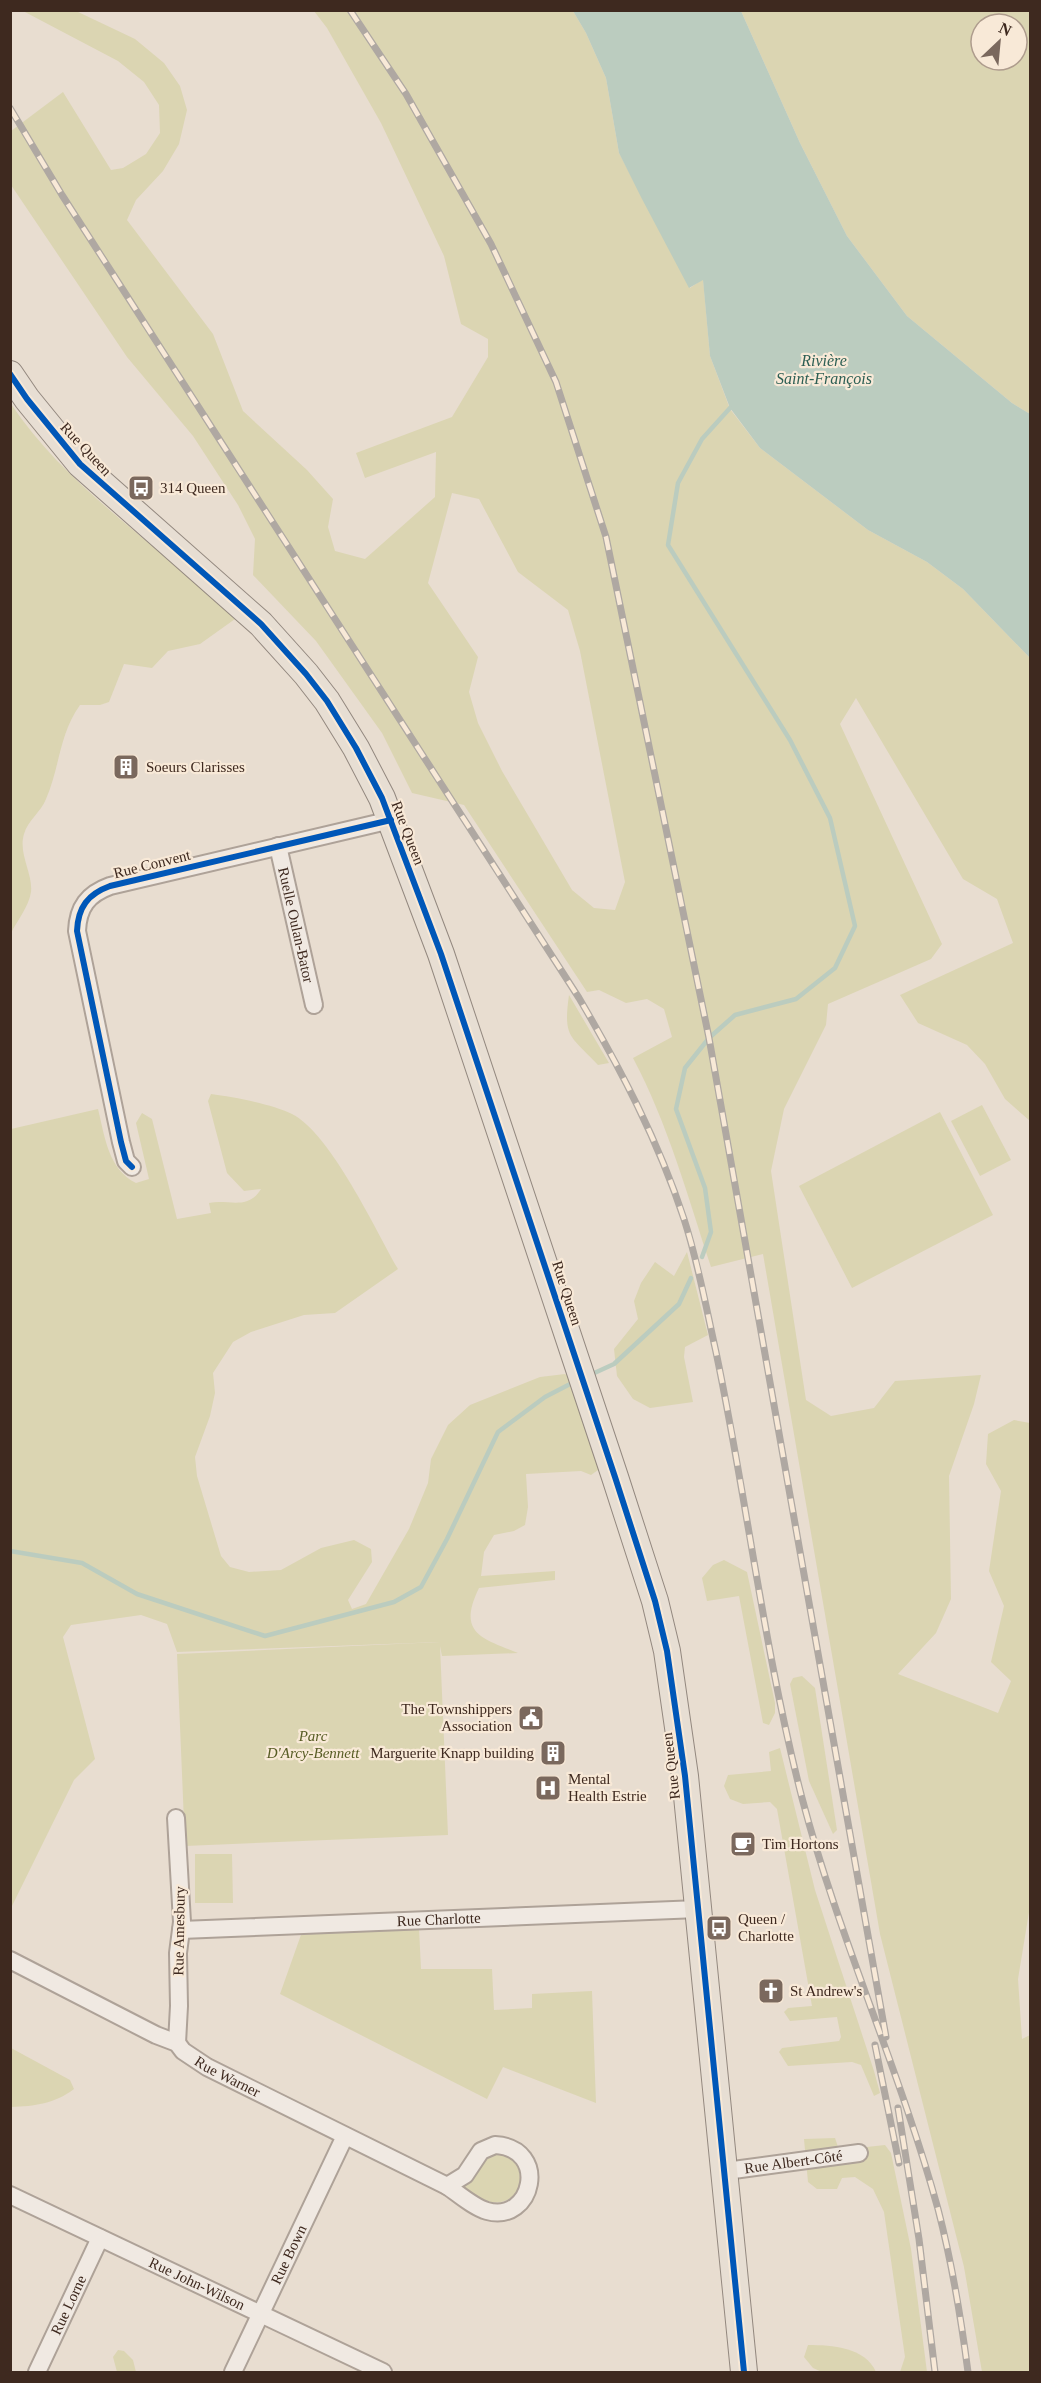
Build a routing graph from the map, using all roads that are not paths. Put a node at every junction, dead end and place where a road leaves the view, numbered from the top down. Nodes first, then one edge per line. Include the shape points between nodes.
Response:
1 (10, 374) edge
2 (390, 820) junction
3 (278, 846) junction
4 (314, 1005) dead end
5 (132, 1167) dead end
6 (176, 1818) dead end
7 (698, 1909) junction
8 (181, 1930) junction
9 (10, 1960) edge
10 (177, 2043) junction
11 (345, 2136) junction
12 (859, 2153) dead end
13 (726, 2171) junction
14 (447, 2186) junction
15 (10, 2194) edge
16 (100, 2238) junction
17 (261, 2315) junction
18 (37, 2373) edge
19 (233, 2373) edge
20 (383, 2373) edge
21 (744, 2373) edge

1 - 2 main road, Rue Queen via 80,464 234,598 306,674 352,741
2 - 3 street, Rue Convent
2 - 7 main road, Rue Queen via 459,1008 655,1601 677,1717
3 - 4 street, Ruelle Oulan-Bator
3 - 5 street, Rue Convent via 110,886 88,897 82,907 79,943 123,1151
6 - 8 street, Rue Amesbury
7 - 8 street, Rue Charlotte
7 - 13 main road, Rue Queen
8 - 10 street, Rue Amesbury
9 - 10 street, Rue Warner via 156,2036
10 - 11 street, Rue Warner via 207,2067
11 - 14 street, Rue Warner
11 - 17 street, Rue Bown
12 - 13 street, Rue Albert-Côté
13 - 21 main road, Rue Queen
14 - 14 street, Rue Warner via 465,2175 481,2151 495,2145 521,2156 530,2172 526,2194 505,2211 485,2210
15 - 16 street, Rue John-Wilson
16 - 17 street, Rue John-Wilson
16 - 18 street, Rue Lorne
17 - 19 street, Rue Bown
17 - 20 street, Rue John-Wilson

